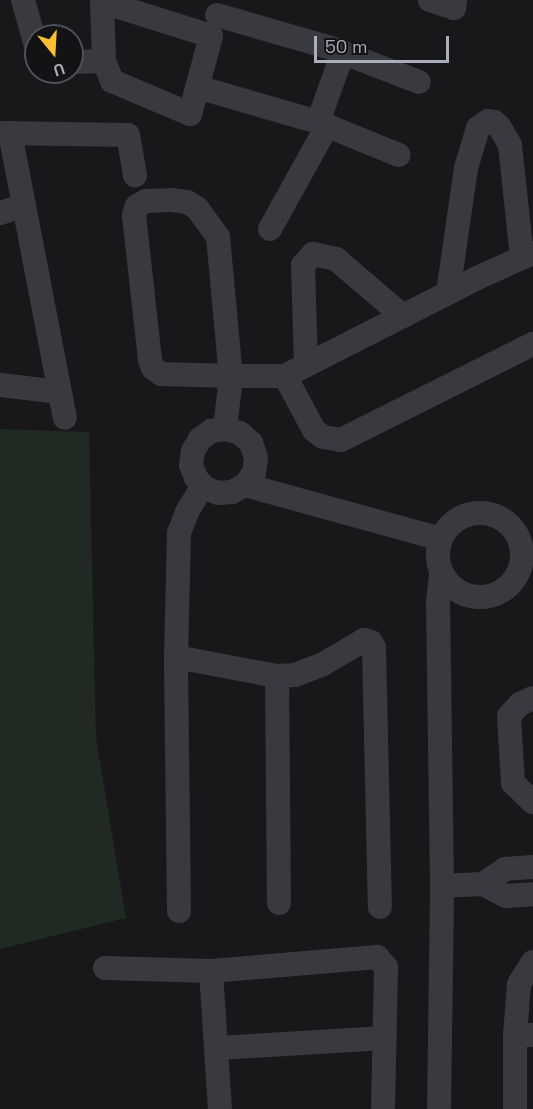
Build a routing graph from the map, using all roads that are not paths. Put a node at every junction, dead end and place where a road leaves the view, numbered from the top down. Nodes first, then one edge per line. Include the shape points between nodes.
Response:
1 (23, 0) edge
2 (430, 0) edge
3 (455, 0) edge
4 (102, 1) edge
5 (216, 18) junction
6 (30, 24) edge
7 (343, 52) junction
8 (104, 61) junction
9 (84, 62) edge
10 (419, 82) dead end
11 (197, 87) junction
12 (323, 124) junction
13 (5, 133) edge
14 (399, 155) dead end
15 (135, 175) dead end
16 (24, 205) junction
17 (0, 213) edge
18 (270, 229) dead end
19 (528, 255) edge
20 (448, 293) junction
21 (403, 316) junction
22 (533, 344) edge
23 (296, 370) junction
24 (231, 376) junction
25 (0, 385) edge
26 (60, 392) junction
27 (65, 418) dead end
28 (225, 429) junction
29 (203, 485) junction
30 (244, 485) junction
31 (526, 534) edge
32 (441, 539) junction
33 (441, 572) junction
34 (176, 657) junction
35 (277, 676) junction
36 (533, 698) edge
37 (533, 802) edge
38 (533, 867) edge
39 (483, 884) junction
40 (442, 886) junction
41 (533, 894) edge
42 (279, 903) dead end
43 (380, 907) dead end
44 (179, 911) dead end
45 (533, 962) edge
46 (105, 968) dead end
47 (211, 971) junction
48 (524, 1035) edge
49 (386, 1038) junction
50 (218, 1048) junction
51 (220, 1109) edge
52 (383, 1109) edge
53 (439, 1109) edge
54 (515, 1109) edge

1 - 6 street
2 - 3 street via 454,8
4 - 5 street
4 - 8 street
5 - 7 street
5 - 11 street
7 - 10 street
7 - 12 street
8 - 9 street
8 - 11 street via 112,81 190,114
11 - 12 street
12 - 14 street
12 - 18 street
13 - 15 street via 128,135
13 - 16 street
16 - 17 street
16 - 26 street
19 - 20 street
19 - 20 street via 510,145 499,126 488,122 478,128 466,168
20 - 21 street
21 - 23 street
21 - 23 street via 336,259 313,254 303,265
22 - 23 street via 341,440 323,437 314,430
23 - 24 street
24 - 24 street via 220,245 213,228 187,202 146,201 137,206 133,226 147,349 153,368 170,375
24 - 28 street
25 - 26 street
26 - 27 street
28 - 29 street via 205,435 193,451 191,465
28 - 30 street via 240,433 251,443 256,458 254,473
29 - 30 street via 218,493 232,492
29 - 34 street via 179,532
30 - 32 street
31 - 32 street via 485,514 474,514 454,522
31 - 33 street via 519,571 496,594 464,594
32 - 33 street
33 - 40 street via 438,603
34 - 35 street
34 - 44 street
35 - 42 street
35 - 43 street via 295,675 322,664 364,640 374,648
36 - 37 street via 520,704 510,716 510,736 513,783
38 - 39 street via 505,870
39 - 40 street
39 - 41 street via 506,896
40 - 53 street
45 - 48 street via 519,984
46 - 47 street
47 - 49 street via 377,957 386,967
47 - 50 street
48 - 54 street
49 - 50 street
49 - 52 street
50 - 51 street

